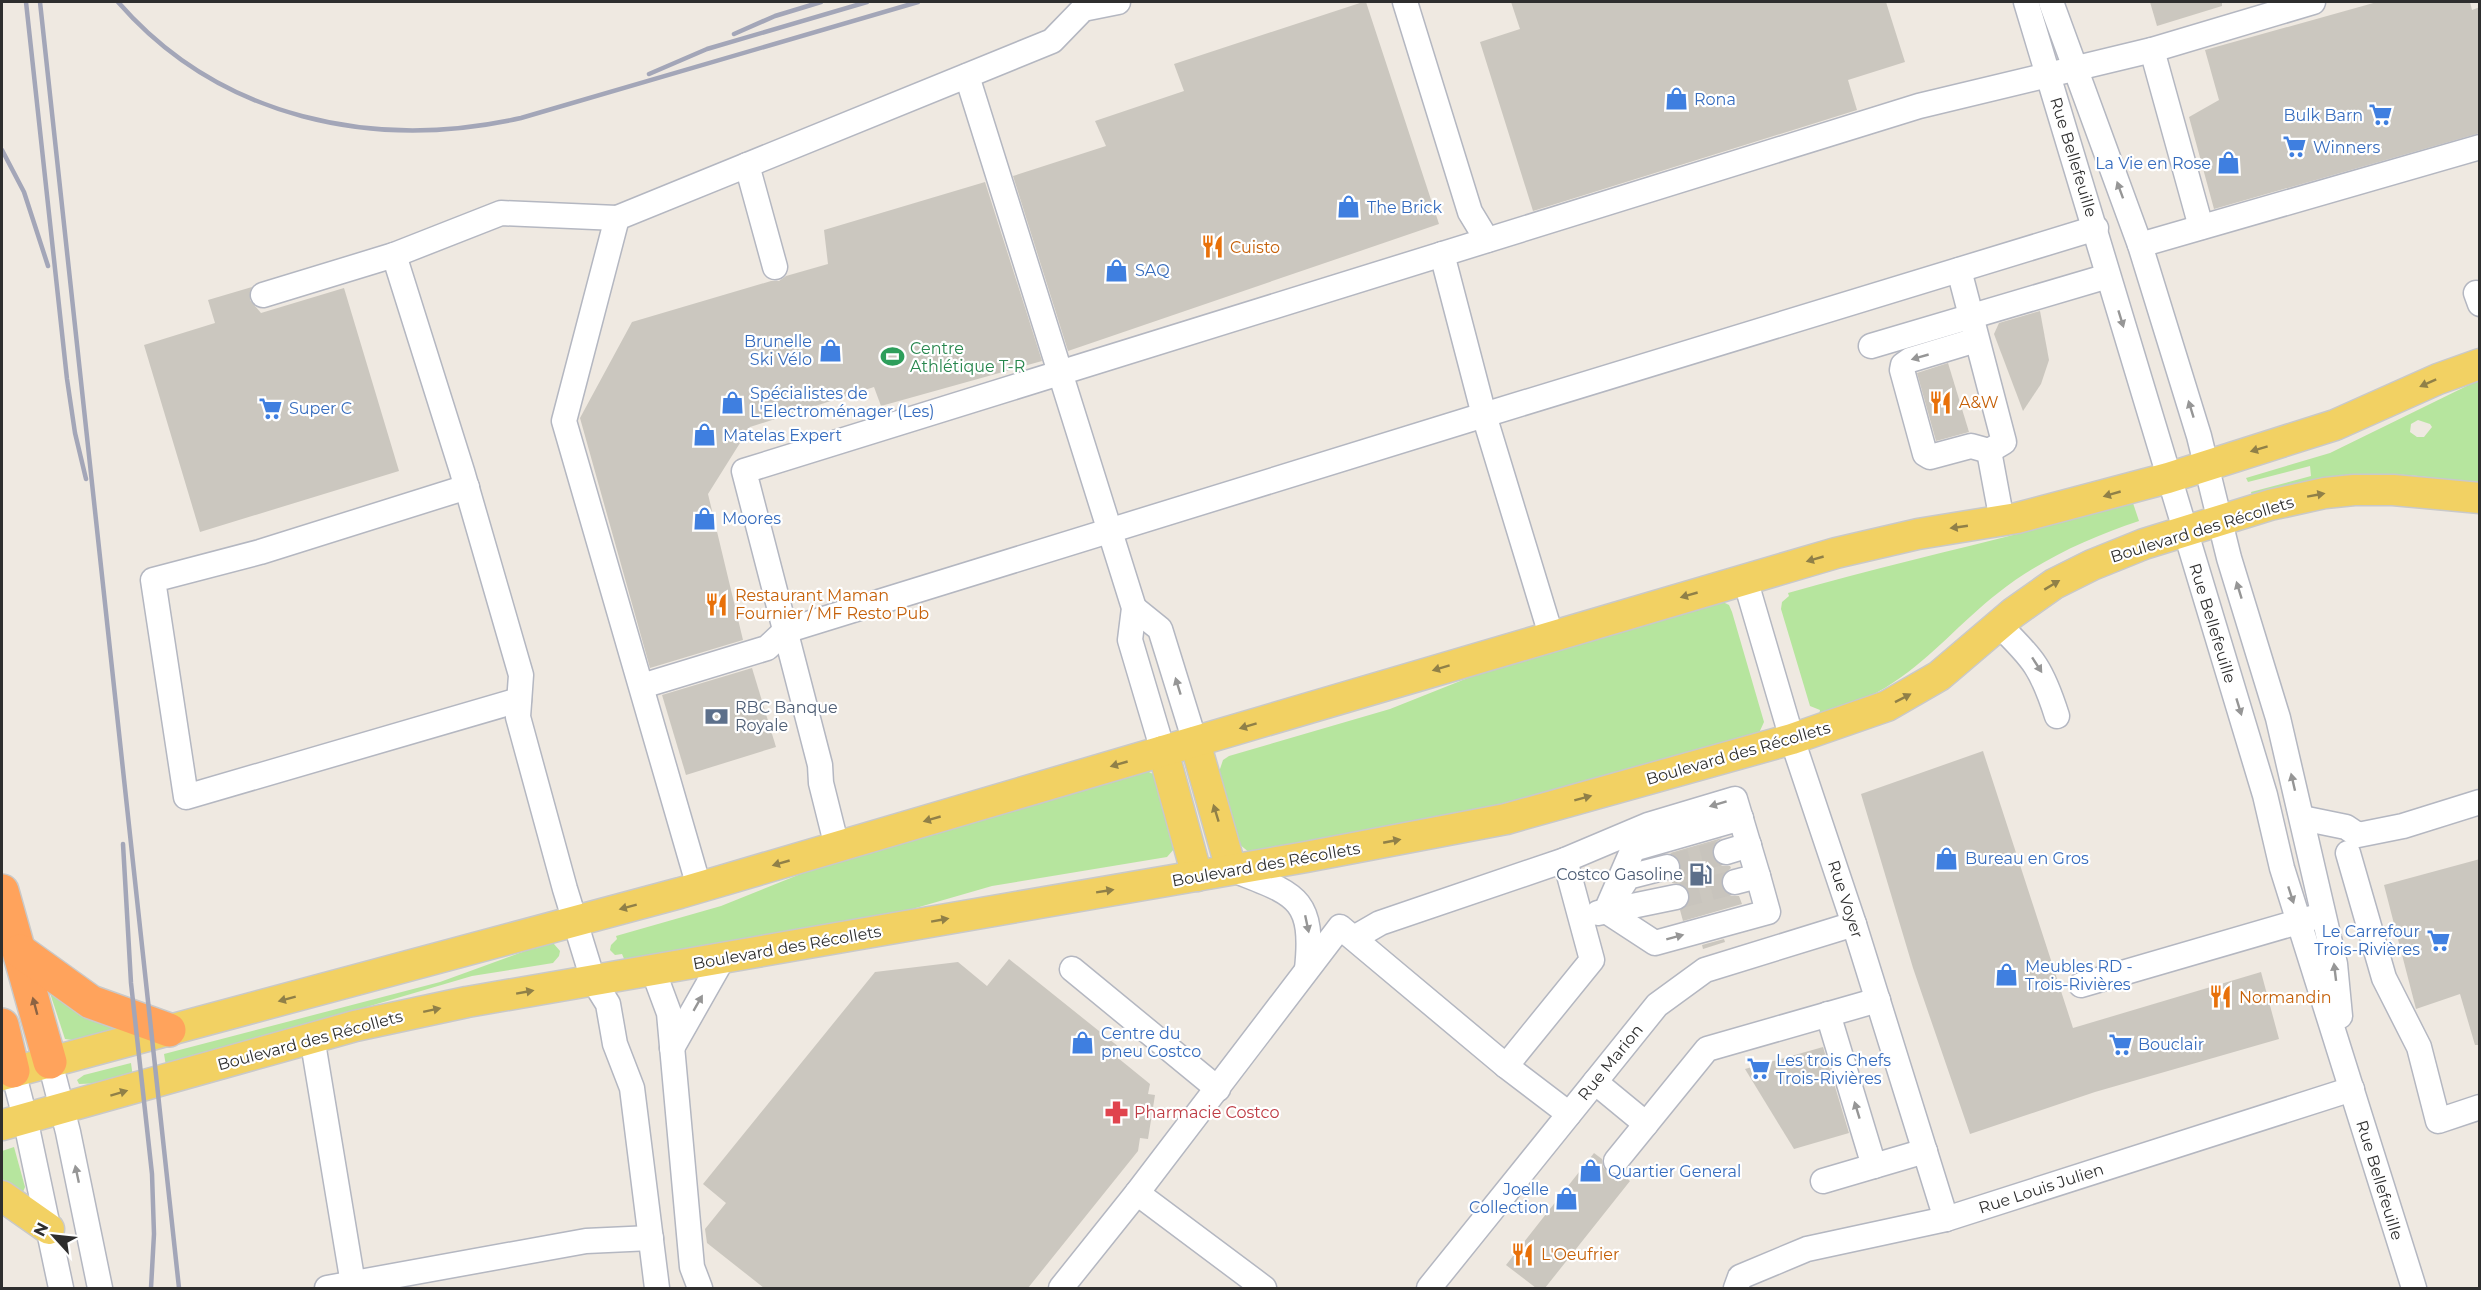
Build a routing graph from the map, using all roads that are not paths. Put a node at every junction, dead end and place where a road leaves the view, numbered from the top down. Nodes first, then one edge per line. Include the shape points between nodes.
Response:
1 (1118, 2) edge
2 (1406, 2) edge
3 (2026, 2) edge
4 (2051, 2) edge
5 (2313, 2) edge
6 (2152, 50) junction
7 (2075, 68) junction
8 (2048, 74) junction
9 (967, 76) junction
10 (2480, 147) edge
11 (747, 165) junction
12 (617, 218) junction
13 (2201, 227) junction
14 (2096, 228) junction
15 (1487, 240) junction
16 (2140, 245) junction
17 (1442, 254) junction
18 (394, 255) junction
19 (775, 267) dead end
20 (1959, 270) junction
21 (2108, 276) junction
22 (263, 295) dead end
23 (1972, 315) junction
24 (1976, 340) junction
25 (1871, 346) dead end
26 (2480, 364) edge
27 (1061, 373) junction
28 (1484, 415) junction
29 (1989, 451) junction
30 (2206, 466) junction
31 (2168, 478) junction
32 (466, 487) junction
33 (2480, 498) edge
34 (2219, 520) junction
35 (2002, 521) junction
36 (1111, 531) junction
37 (2186, 531) junction
38 (1745, 579) junction
39 (1134, 608) junction
40 (2000, 624) junction
41 (785, 631) junction
42 (1551, 635) junction
43 (642, 687) junction
44 (519, 700) junction
45 (2057, 717) dead end
46 (1792, 739) junction
47 (1195, 742) junction
48 (1163, 751) junction
49 (2480, 802) edge
50 (1741, 818) junction
51 (2302, 818) junction
52 (2353, 844) junction
53 (837, 847) junction
54 (1565, 860) junction
55 (2311, 862) junction
56 (1667, 867) tunnel mouth
57 (2282, 868) junction
58 (1232, 869) junction
59 (1197, 876) junction
60 (699, 887) junction
61 (2, 891) edge
62 (1676, 897) tunnel mouth
63 (1606, 911) junction
64 (2324, 915) junction
65 (1581, 916) junction
66 (576, 921) junction
67 (2300, 921) junction
68 (1854, 924) junction
69 (1354, 938) junction
70 (20, 951) junction
71 (723, 958) junction
72 (1072, 969) dead end
73 (1307, 969) junction
74 (653, 970) junction
75 (593, 980) junction
76 (2082, 985) dead end
77 (1878, 1000) junction
78 (1828, 1014) junction
79 (2, 1025) edge
80 (169, 1030) junction
81 (312, 1037) junction
82 (672, 1048) junction
83 (50, 1062) junction
84 (1506, 1066) junction
85 (8, 1073) edge
86 (2348, 1077) junction
87 (1595, 1082) junction
88 (1218, 1089) junction
89 (2480, 1107) edge
90 (63, 1108) junction
91 (1569, 1114) junction
92 (14, 1121) edge
93 (1646, 1124) junction
94 (1925, 1151) junction
95 (1616, 1161) dead end
96 (1874, 1166) junction
97 (1823, 1181) dead end
98 (1137, 1193) junction
99 (2, 1196) edge
100 (1946, 1219) junction
101 (49, 1229) junction
102 (651, 1238) junction
103 (353, 1284) junction
104 (61, 1288) edge
105 (100, 1288) edge
106 (327, 1288) edge
107 (657, 1288) edge
108 (700, 1288) edge
109 (1061, 1288) edge
110 (1264, 1288) edge
111 (1429, 1288) edge
112 (1736, 1288) edge
113 (2414, 1288) edge

1 - 9 street via 1083,9 1052,41
2 - 15 street via 1470,212
3 - 8 street, Rue Bellefeuille
4 - 7 street, Rue Bellefeuille
5 - 6 street
6 - 7 street
6 - 13 street
7 - 8 street
16 -> 7 street, Rue Bellefeuille
8 - 14 street, Rue Bellefeuille
8 - 15 street via 1919,106
9 - 11 street
9 - 27 street
10 - 13 street
11 - 12 street
11 - 19 street
12 - 18 street via 501,213
12 - 43 street via 564,421
13 - 16 street
14 - 20 street
14 - 21 street, Rue Bellefeuille
15 - 17 street
30 -> 16 street, Rue Bellefeuille
17 - 27 street
17 - 28 street
18 - 22 street
18 - 32 street
20 - 23 street
20 - 28 street
21 - 23 street
21 -> 31 street, Rue Bellefeuille
23 - 24 street
23 - 25 street
24 - 29 street via 2004,441
24 -> 29 street via 1910,360 1902,370 1925,454 1930,458 1971,446
26 -> 30 main road via 2335,425
27 - 36 street
27 - 41 street via 744,471
28 - 36 street
28 - 42 street
29 - 35 street
30 - 31 main road
30 - 34 street, Rue Bellefeuille
31 -> 35 main road
31 - 37 street, Rue Bellefeuille
32 - 44 street via 520,675
32 - 44 street via 260,552 153,580 186,797
34 -> 33 main road, Boulevard des Récollets via 2298,498 2346,490 2393,489
34 - 37 main road, Boulevard des Récollets
51 -> 34 street, Rue Bellefeuille via 2278,718
35 -> 38 main road via 1871,544
36 - 39 street
36 - 41 street
40 -> 37 main road, Boulevard des Récollets via 2034,597 2073,574
37 -> 57 street, Rue Bellefeuille via 2265,795
38 -> 42 main road
38 - 46 street, Rue Voyer
47 -> 39 street via 1160,629
39 - 48 street via 1130,640
40 -> 45 street via 2037,665
46 -> 40 main road, Boulevard des Récollets via 1912,694 1949,669
41 - 43 street via 767,648
41 - 53 street
42 -> 47 main road
43 - 60 street
44 - 66 street via 518,717
58 -> 46 main road, Boulevard des Récollets via 1506,819
46 - 68 street, Rue Voyer
47 - 48 main road
58 -> 47 main road
48 -> 53 main road
48 - 59 main road
49 - 52 street
50 -> 54 street via 1735,799 1648,825
50 - 63 street via 1633,849
63 -> 50 street via 1655,943 1768,912 1747,879 1738,848
51 - 52 street via 2346,827
51 - 55 street, Rue Bellefeuille
52 - 55 street
52 - 89 street via 2384,978 2419,1047 2438,1121
53 -> 60 main road
54 - 65 street
54 - 69 street via 1380,923
55 - 57 street
55 - 64 street, Rue Bellefeuille
56 - 63 street via 1628,877
57 -> 67 street, Rue Bellefeuille
58 - 59 main road, Boulevard des Récollets
58 -> 73 street via 1287,892 1299,902 1309,932
71 -> 59 main road, Boulevard des Récollets
60 -> 66 main road
61 - 70 highway
62 - 63 street
63 - 65 street
64 - 67 street
86 -> 64 street, Rue Bellefeuille via 2335,964
65 - 84 street via 1592,960
66 - 75 street
66 -> 80 main road
67 - 76 street
67 - 86 street, Rue Bellefeuille
68 - 77 street, Rue Voyer
68 - 87 street, Rue Marion via 1705,970 1657,1005
69 - 73 street via 1340,927
69 - 84 street
70 - 80 highway via 91,1002
83 -> 70 highway
71 - 74 main road, Boulevard des Récollets
82 -> 71 street
72 - 88 street
73 - 88 street
74 - 75 main road, Boulevard des Récollets
74 - 82 street via 668,1005
81 -> 75 main road, Boulevard des Récollets via 467,1002
75 - 102 street via 608,1005 615,1044 632,1088
77 - 78 street
77 - 94 street, Rue Voyer
78 - 93 street via 1707,1049
96 -> 78 street
79 - 85 highway
80 - 83 main road
90 -> 81 main road, Boulevard des Récollets
81 - 103 street
82 - 108 street via 692,1267
83 - 85 main road
83 - 90 street
84 - 91 street
85 - 92 street
86 - 100 street, Rue Louis Julien
86 - 113 street, Rue Bellefeuille
87 - 91 street, Rue Marion
87 - 93 street
88 - 98 street
90 - 92 main road, Boulevard des Récollets
105 -> 90 street
91 - 111 street, Rue Marion
92 - 101 street
93 - 95 street
94 - 96 street
94 - 100 street, Rue Voyer
96 - 97 street
98 - 109 street
98 - 110 street
99 - 101 main road
100 - 112 street, Rue Louis Julien via 1807,1250 1740,1277
101 - 104 street
102 - 103 street via 586,1241
102 - 107 street
103 - 106 street

